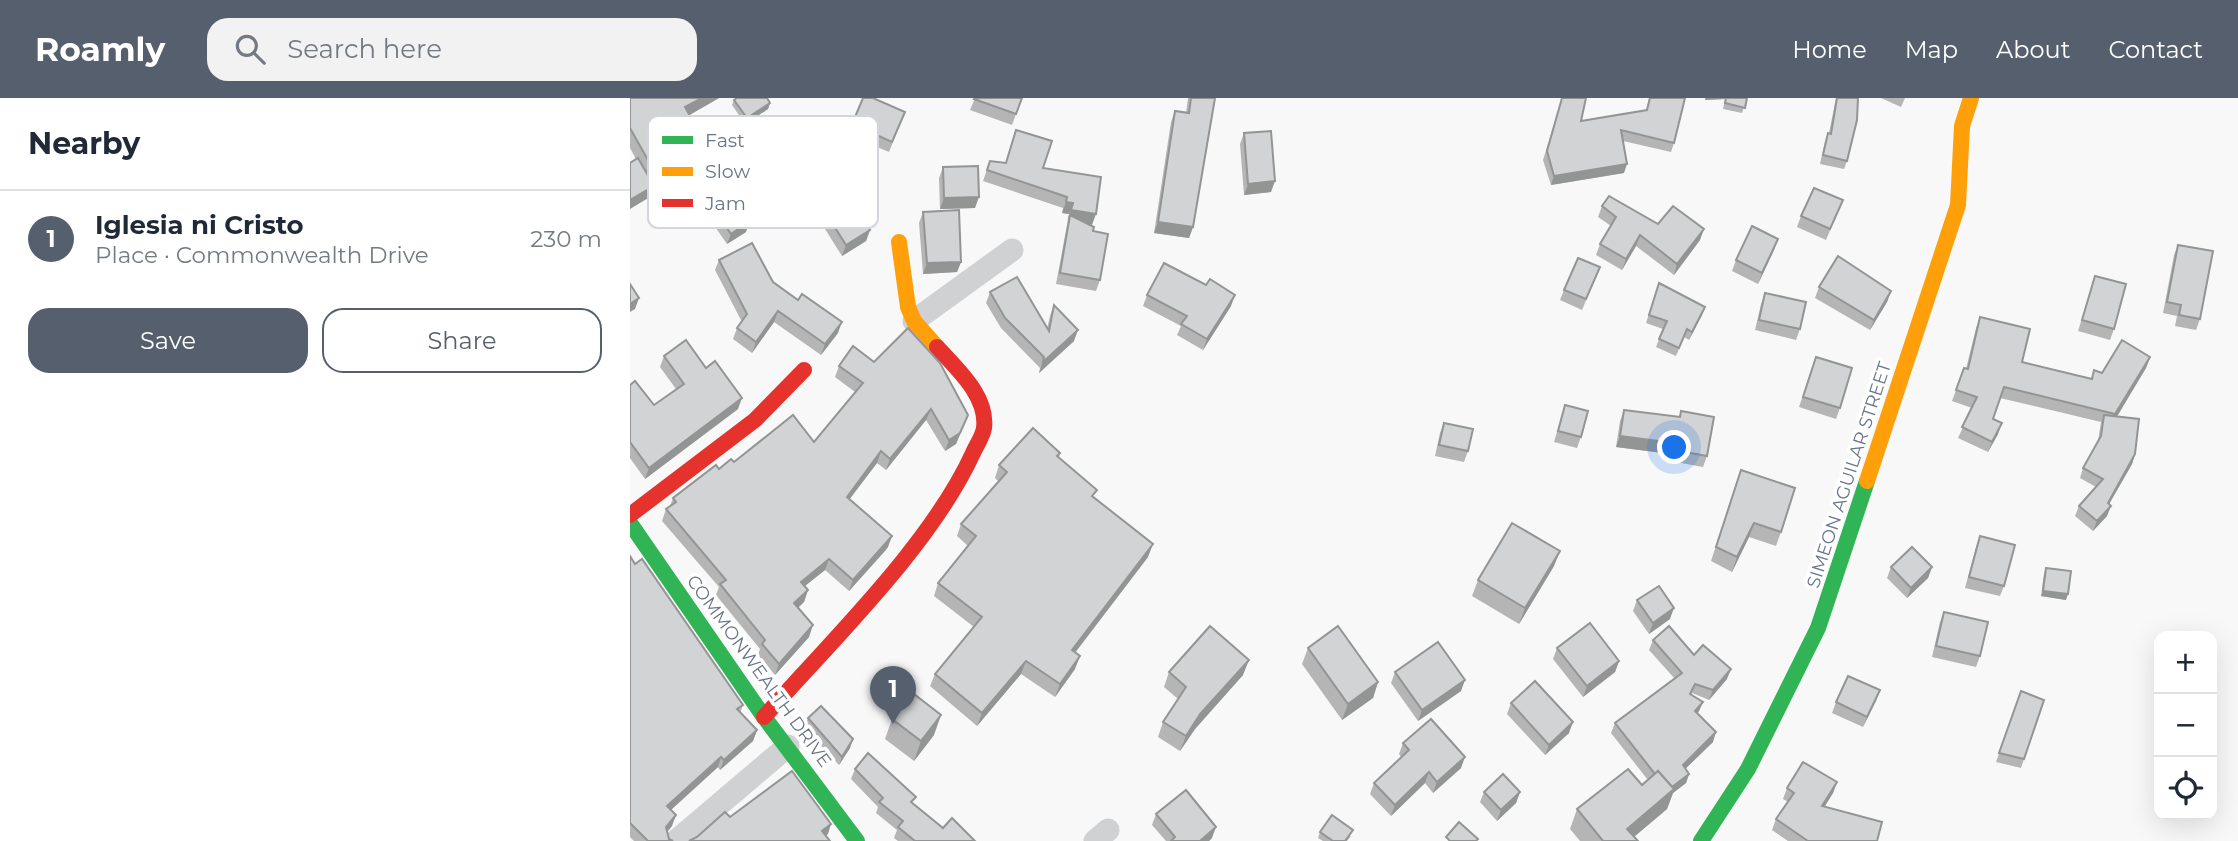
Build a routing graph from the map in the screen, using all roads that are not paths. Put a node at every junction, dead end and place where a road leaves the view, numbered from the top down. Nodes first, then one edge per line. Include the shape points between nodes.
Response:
1 (1971, 98) edge
2 (900, 242) dead end
3 (1012, 250) dead end
4 (914, 321) junction
5 (804, 370) dead end
6 (630, 515) edge
7 (630, 523) edge
8 (764, 717) junction
9 (788, 746) junction
10 (676, 841) edge
11 (858, 841) edge
12 (1701, 841) edge

1 - 12 main road, SIMEON AGUILAR STREET via 1962,126 1958,205 1818,628 1748,769
2 - 4 main road
3 - 4 street
4 - 8 main road via 965,378 981,403 984,429 962,477 900,563
5 - 6 main road via 755,420
7 - 8 main road, COMMONWEALTH DRIVE
8 - 9 main road, COMMONWEALTH DRIVE
9 - 10 street
9 - 11 main road, COMMONWEALTH DRIVE

